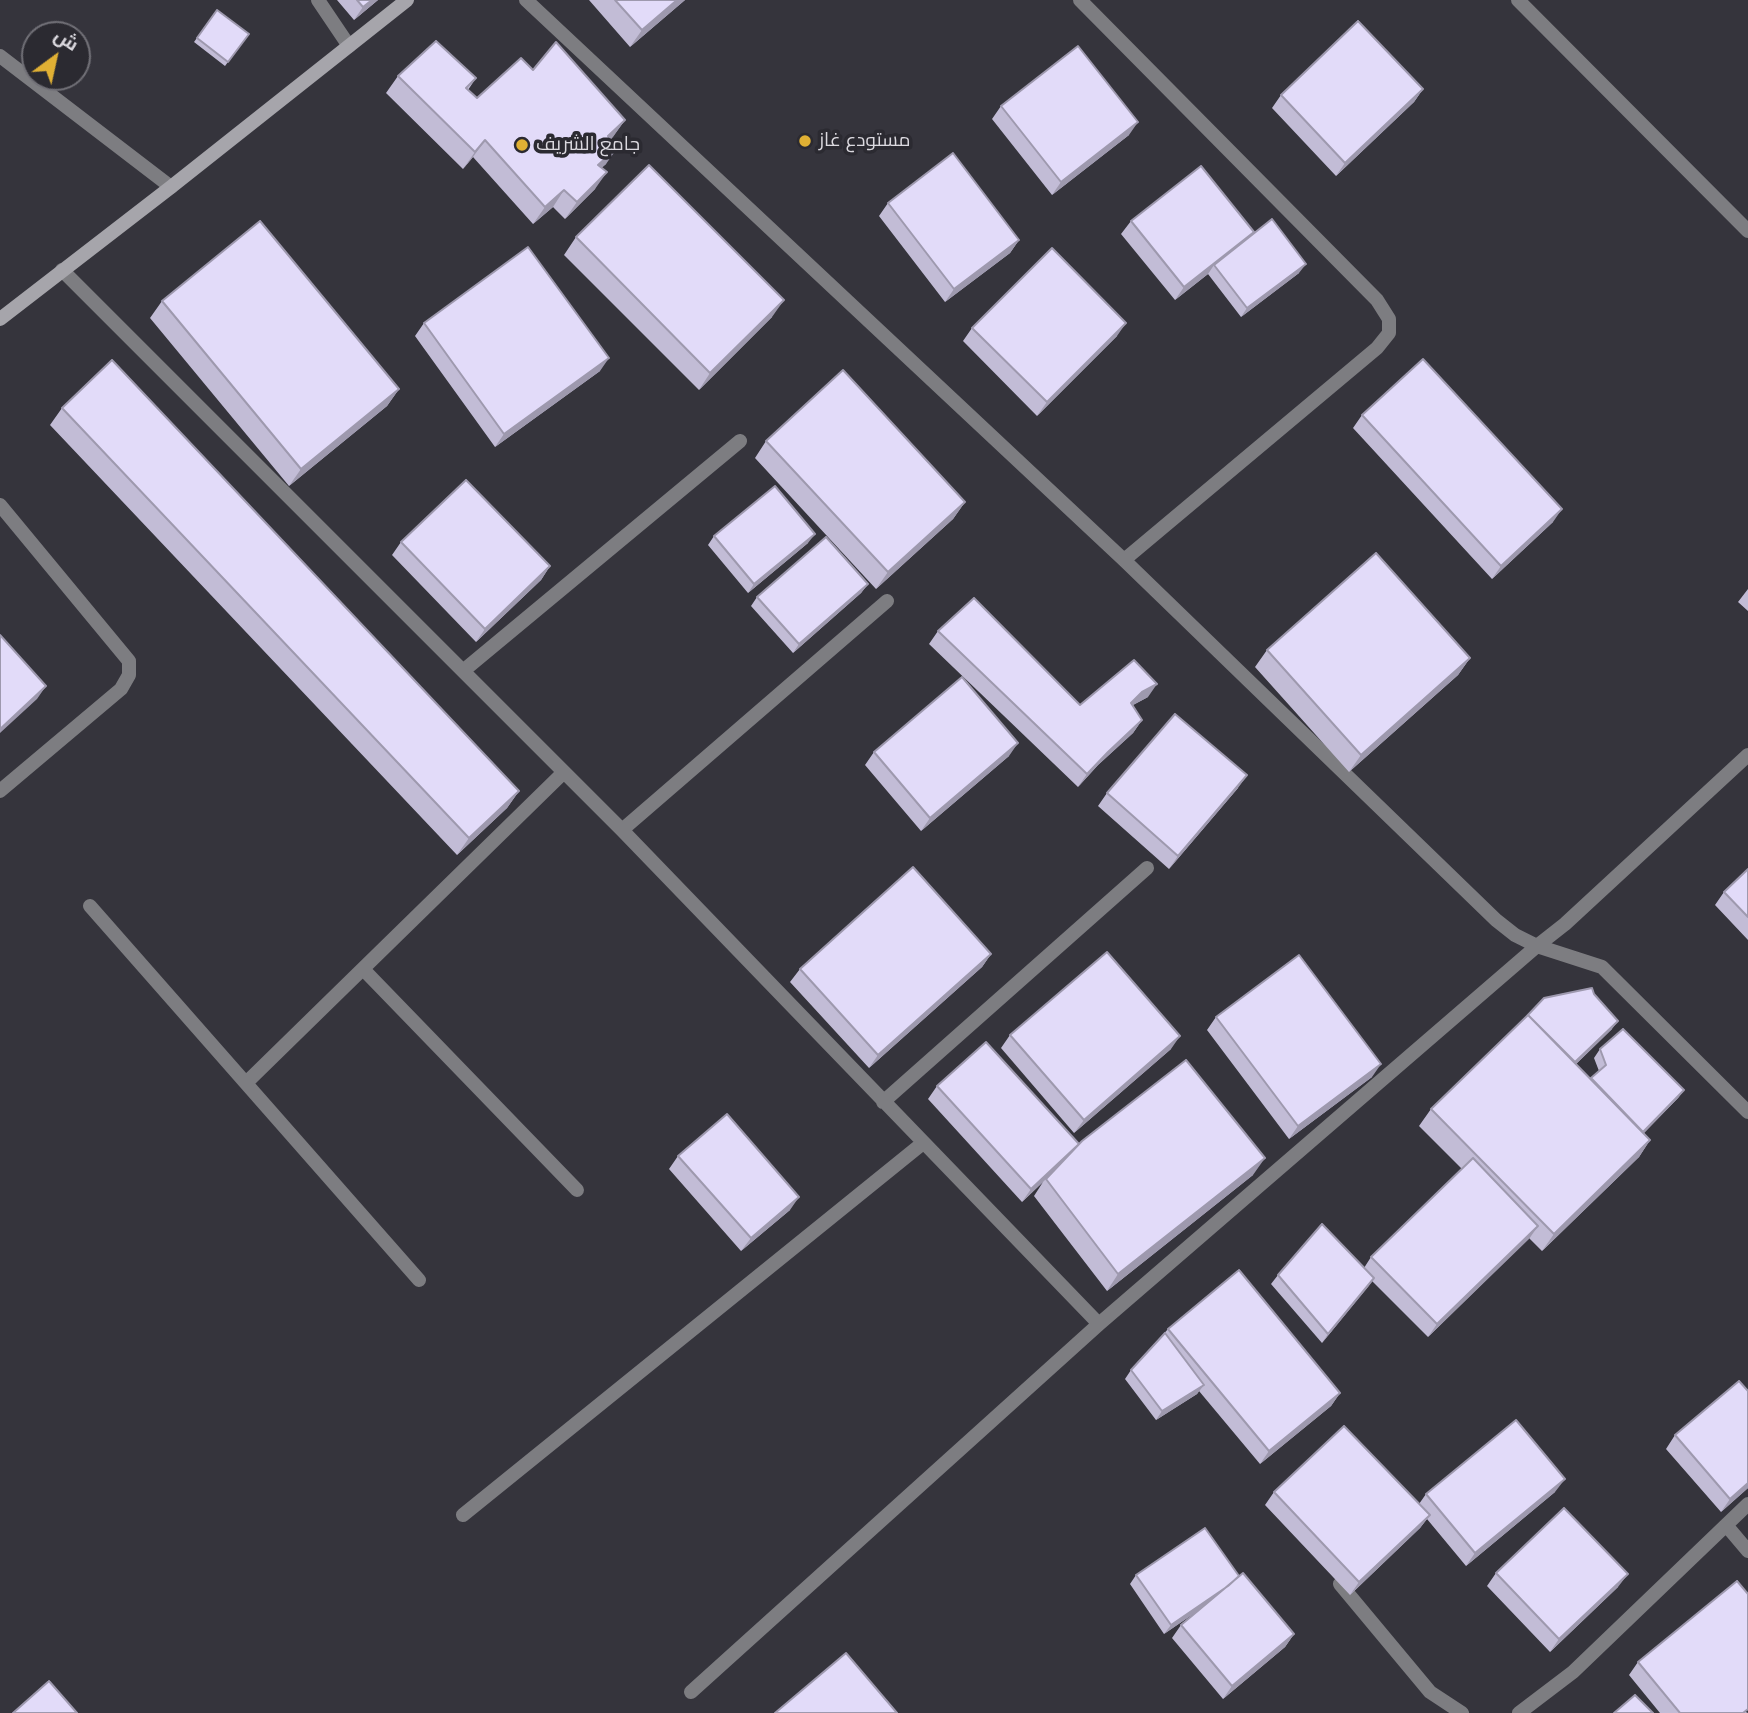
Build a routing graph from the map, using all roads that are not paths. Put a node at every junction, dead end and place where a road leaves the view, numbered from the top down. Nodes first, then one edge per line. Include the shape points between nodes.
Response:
1 (318, 0) edge
2 (407, 0) edge
3 (526, 0) edge
4 (1080, 0) edge
5 (1518, 0) edge
6 (349, 46) junction
7 (0, 56) edge
8 (171, 187) junction
9 (1748, 231) edge
10 (62, 270) junction
11 (0, 319) edge
12 (740, 441) dead end
13 (0, 506) edge
14 (1124, 560) junction
15 (887, 601) edge
16 (463, 671) junction
17 (1748, 755) edge
18 (564, 772) junction
19 (0, 790) edge
20 (622, 830) junction
21 (1147, 867) dead end
22 (90, 906) dead end
23 (1537, 946) junction
24 (363, 969) junction
25 (246, 1083) junction
26 (883, 1102) junction
27 (1748, 1112) edge
28 (923, 1143) junction
29 (577, 1190) dead end
30 (419, 1280) dead end
31 (1099, 1324) junction
32 (1748, 1504) edge
33 (463, 1515) dead end
34 (1726, 1525) junction
35 (1748, 1551) edge
36 (1340, 1584) edge
37 (691, 1692) dead end
38 (1462, 1713) edge
39 (1519, 1713) edge

1 - 6 street
2 - 6 main road
3 - 14 street
4 - 14 street via 1377,300 1390,319 1389,333 1377,348
5 - 9 street
6 - 8 main road
7 - 8 street
8 - 10 main road
10 - 11 main road
10 - 16 street
12 - 16 street
13 - 19 street via 129,662 129,675 121,689
14 - 23 street via 1496,920
15 - 20 street
16 - 18 street
17 - 23 street
18 - 20 street
18 - 24 street
20 - 26 street
21 - 26 street
22 - 25 street
23 - 27 street via 1602,967
23 - 31 street
24 - 25 street
24 - 29 street
25 - 30 street
26 - 28 street
28 - 31 street
28 - 33 street
31 - 37 street
32 - 34 street
34 - 35 street
34 - 39 street via 1573,1672
36 - 38 street via 1430,1692

